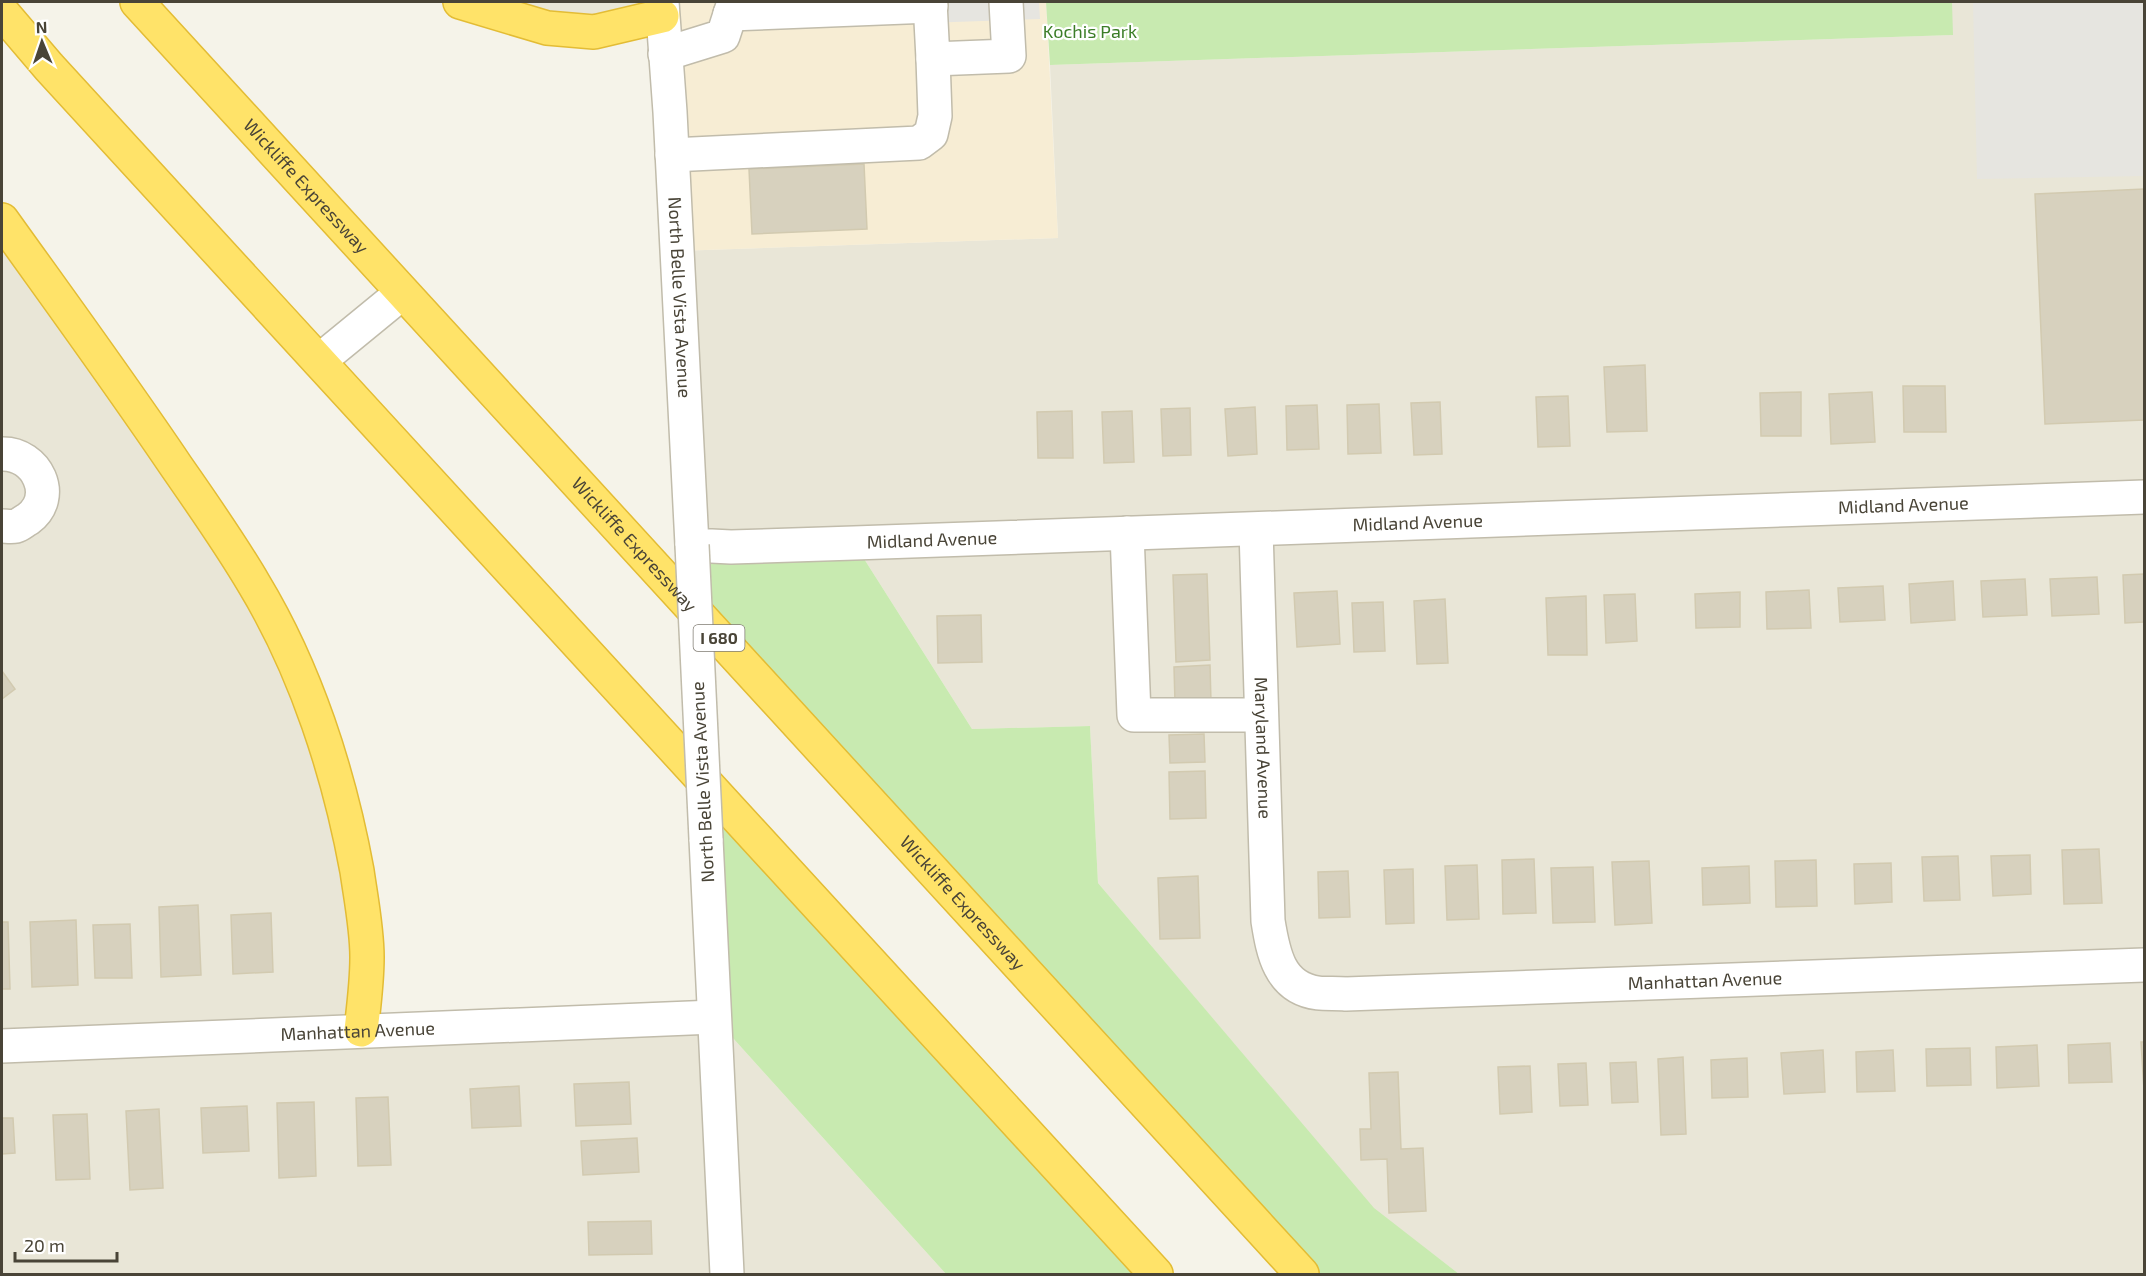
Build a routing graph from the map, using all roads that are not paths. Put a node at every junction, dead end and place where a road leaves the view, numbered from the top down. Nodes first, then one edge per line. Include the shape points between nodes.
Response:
1 (137, 2) edge
2 (460, 2) edge
3 (1006, 2) edge
4 (930, 4) edge
5 (732, 8) edge
6 (662, 9) edge
7 (2, 12) edge
8 (666, 54) junction
9 (933, 59) junction
10 (672, 155) junction
11 (2, 220) edge
12 (402, 293) junction
13 (319, 361) junction
14 (2, 454) edge
15 (2145, 497) edge
16 (2, 526) edge
17 (1256, 530) junction
18 (1127, 533) junction
19 (692, 545) junction
20 (1262, 715) junction
21 (1279, 964) joint
22 (2145, 965) edge
23 (714, 1017) junction
24 (361, 1030) junction
25 (2, 1046) edge
26 (727, 1275) edge
27 (1155, 1275) edge
28 (1302, 1275) edge

1 - 12 highway, Wickliffe Expressway / I 680
2 - 6 highway via 547,28 594,32
3 - 9 street via 1009,56
4 - 5 street
4 - 9 street
5 - 8 street via 723,36
6 - 8 street, North Belle Vista Avenue
7 - 13 highway
8 - 10 street, North Belle Vista Avenue
9 - 10 street via 935,116 931,134 919,143
10 - 19 street, North Belle Vista Avenue
11 - 24 highway via 219,527 291,654 331,760 351,838 367,955
12 - 13 street
12 - 28 highway, Wickliffe Expressway / I 680
13 - 27 highway
14 - 16 street via 24,459 39,474 43,494 34,514 17,526
15 - 17 street, Midland Avenue
17 - 18 street, Midland Avenue
17 - 20 street, Maryland Avenue
18 - 19 street, Midland Avenue via 731,547
18 - 20 street via 1134,715
19 - 23 street, North Belle Vista Avenue, bridge
20 - 21 street, Maryland Avenue via 1268,921
21 - 22 street, Manhattan Avenue via 1300,987 1316,993
23 - 24 street, Manhattan Avenue
23 - 26 street, North Belle Vista Avenue
24 - 25 street, Manhattan Avenue

